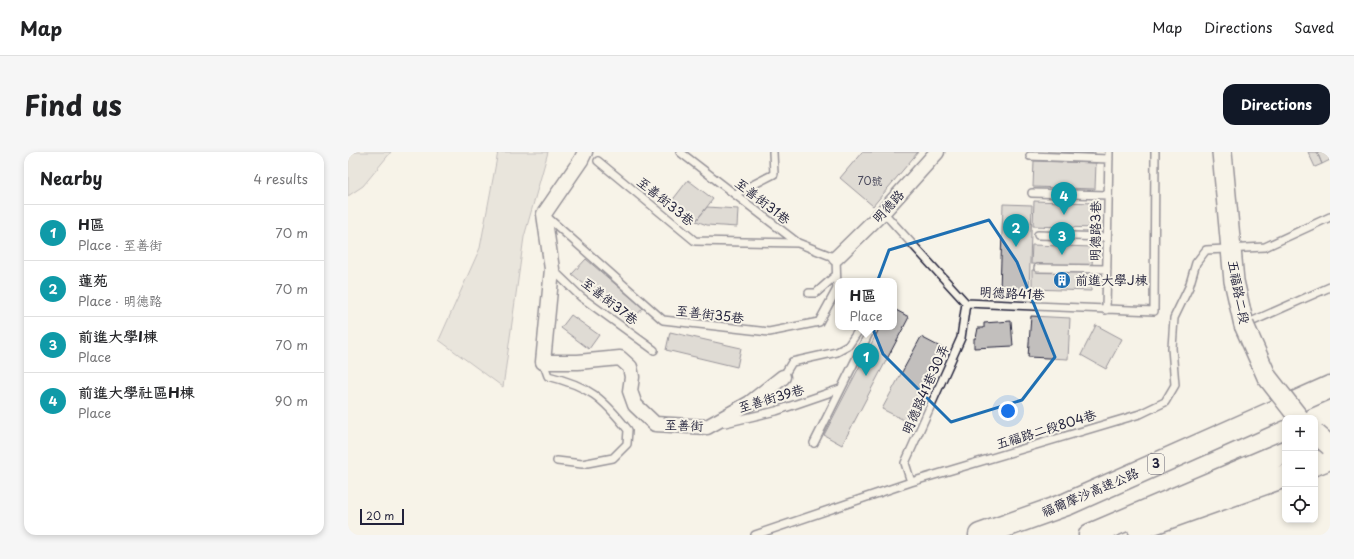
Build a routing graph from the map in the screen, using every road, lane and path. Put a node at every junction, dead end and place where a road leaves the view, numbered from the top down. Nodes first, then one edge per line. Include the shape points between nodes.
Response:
1 (585, 152) edge
2 (680, 152) edge
3 (773, 152) edge
4 (937, 152) edge
5 (1155, 152) edge
6 (1222, 152) edge
7 (1109, 155) edge
8 (1030, 156) dead end
9 (598, 161) dead end
10 (1032, 193) dead end
11 (735, 194) junction
12 (1108, 195) junction
13 (883, 212) junction
14 (544, 214) junction
15 (1330, 217) edge
16 (1038, 236) dead end
17 (1107, 237) junction
18 (798, 243) junction
19 (1231, 248) junction
20 (836, 258) junction
21 (552, 268) junction
22 (1038, 268) dead end
23 (1107, 269) junction
24 (835, 276) joint
25 (1330, 287) edge
26 (809, 293) dead end
27 (835, 293) edge
28 (966, 303) junction
29 (1106, 310) junction
30 (1244, 325) junction
31 (859, 330) edge
32 (870, 330) edge
33 (654, 350) dead end
34 (543, 362) junction
35 (783, 377) joint
36 (1330, 387) edge
37 (840, 389) junction
38 (1297, 415) edge
39 (707, 427) junction
40 (1330, 432) edge
41 (1318, 436) edge
42 (1318, 438) edge
43 (814, 443) dead end
44 (1330, 446) edge
45 (1282, 453) edge
46 (1330, 458) edge
47 (557, 461) dead end
48 (1318, 463) edge
49 (1282, 477) edge
50 (911, 482) junction
51 (755, 535) edge
52 (980, 535) edge
53 (1090, 535) edge
54 (1115, 535) edge

1 - 14 street
2 - 11 lane, 至善街31巷
3 - 11 lane via 774,174
4 - 13 street, 明德路
5 - 29 lane, 明德路41巷 via 1154,311
6 - 19 main road, 五福路二段
7 - 8 lane
7 - 12 lane, 明德路3巷
9 - 18 lane, 至善街33巷 via 695,240
10 - 12 lane
11 - 18 lane, 至善街31巷
12 - 17 lane, 明德路3巷
13 - 20 street, 明德路
13 - 28 lane, 明德路41巷
14 - 21 street
14 - 27 lane, 至善街35巷 via 663,320 769,332 819,322
15 - 19 lane, 五福路二段804巷 via 1265,247
16 - 17 lane
17 - 23 lane, 明德路3巷
18 - 20 lane, 至善街31巷
19 - 30 main road, 五福路二段 via 1234,281
19 - 50 lane, 五福路二段804巷 via 1206,250 1196,263 1189,287 1174,318 1174,385 1165,402 1140,414
20 - 24 lane, 至善街35巷
21 - 33 lane, 至善街37巷 via 582,296
21 - 34 street
22 - 23 lane
23 - 29 lane, 明德路3巷
24 - 26 lane via 816,293
25 - 30 lane
28 - 29 lane, 明德路41巷
28 - 50 lane, 明德路41巷30弄 via 961,338 905,463
30 - 38 main road, 五福路二段, bridge via 1268,377
31 - 35 lane via 848,346 837,352 792,362
32 - 37 lane
34 - 39 street, 至善街 via 620,358 630,367 630,391 636,405 655,424
34 - 47 lane via 548,376 569,381 595,394 610,406 628,430 627,444 613,458 582,464
35 - 39 street, 至善街 via 750,402
36 - 52 highway, 福爾摩沙高速公路 / 3 via 1067,504
37 - 39 lane, 至善街39巷 via 776,410
37 - 43 lane
40 - 42 highway
41 - 44 main road, bridge
45 - 53 highway
46 - 48 highway
49 - 54 highway via 1162,521
50 - 51 lane, 五福路二段804巷

